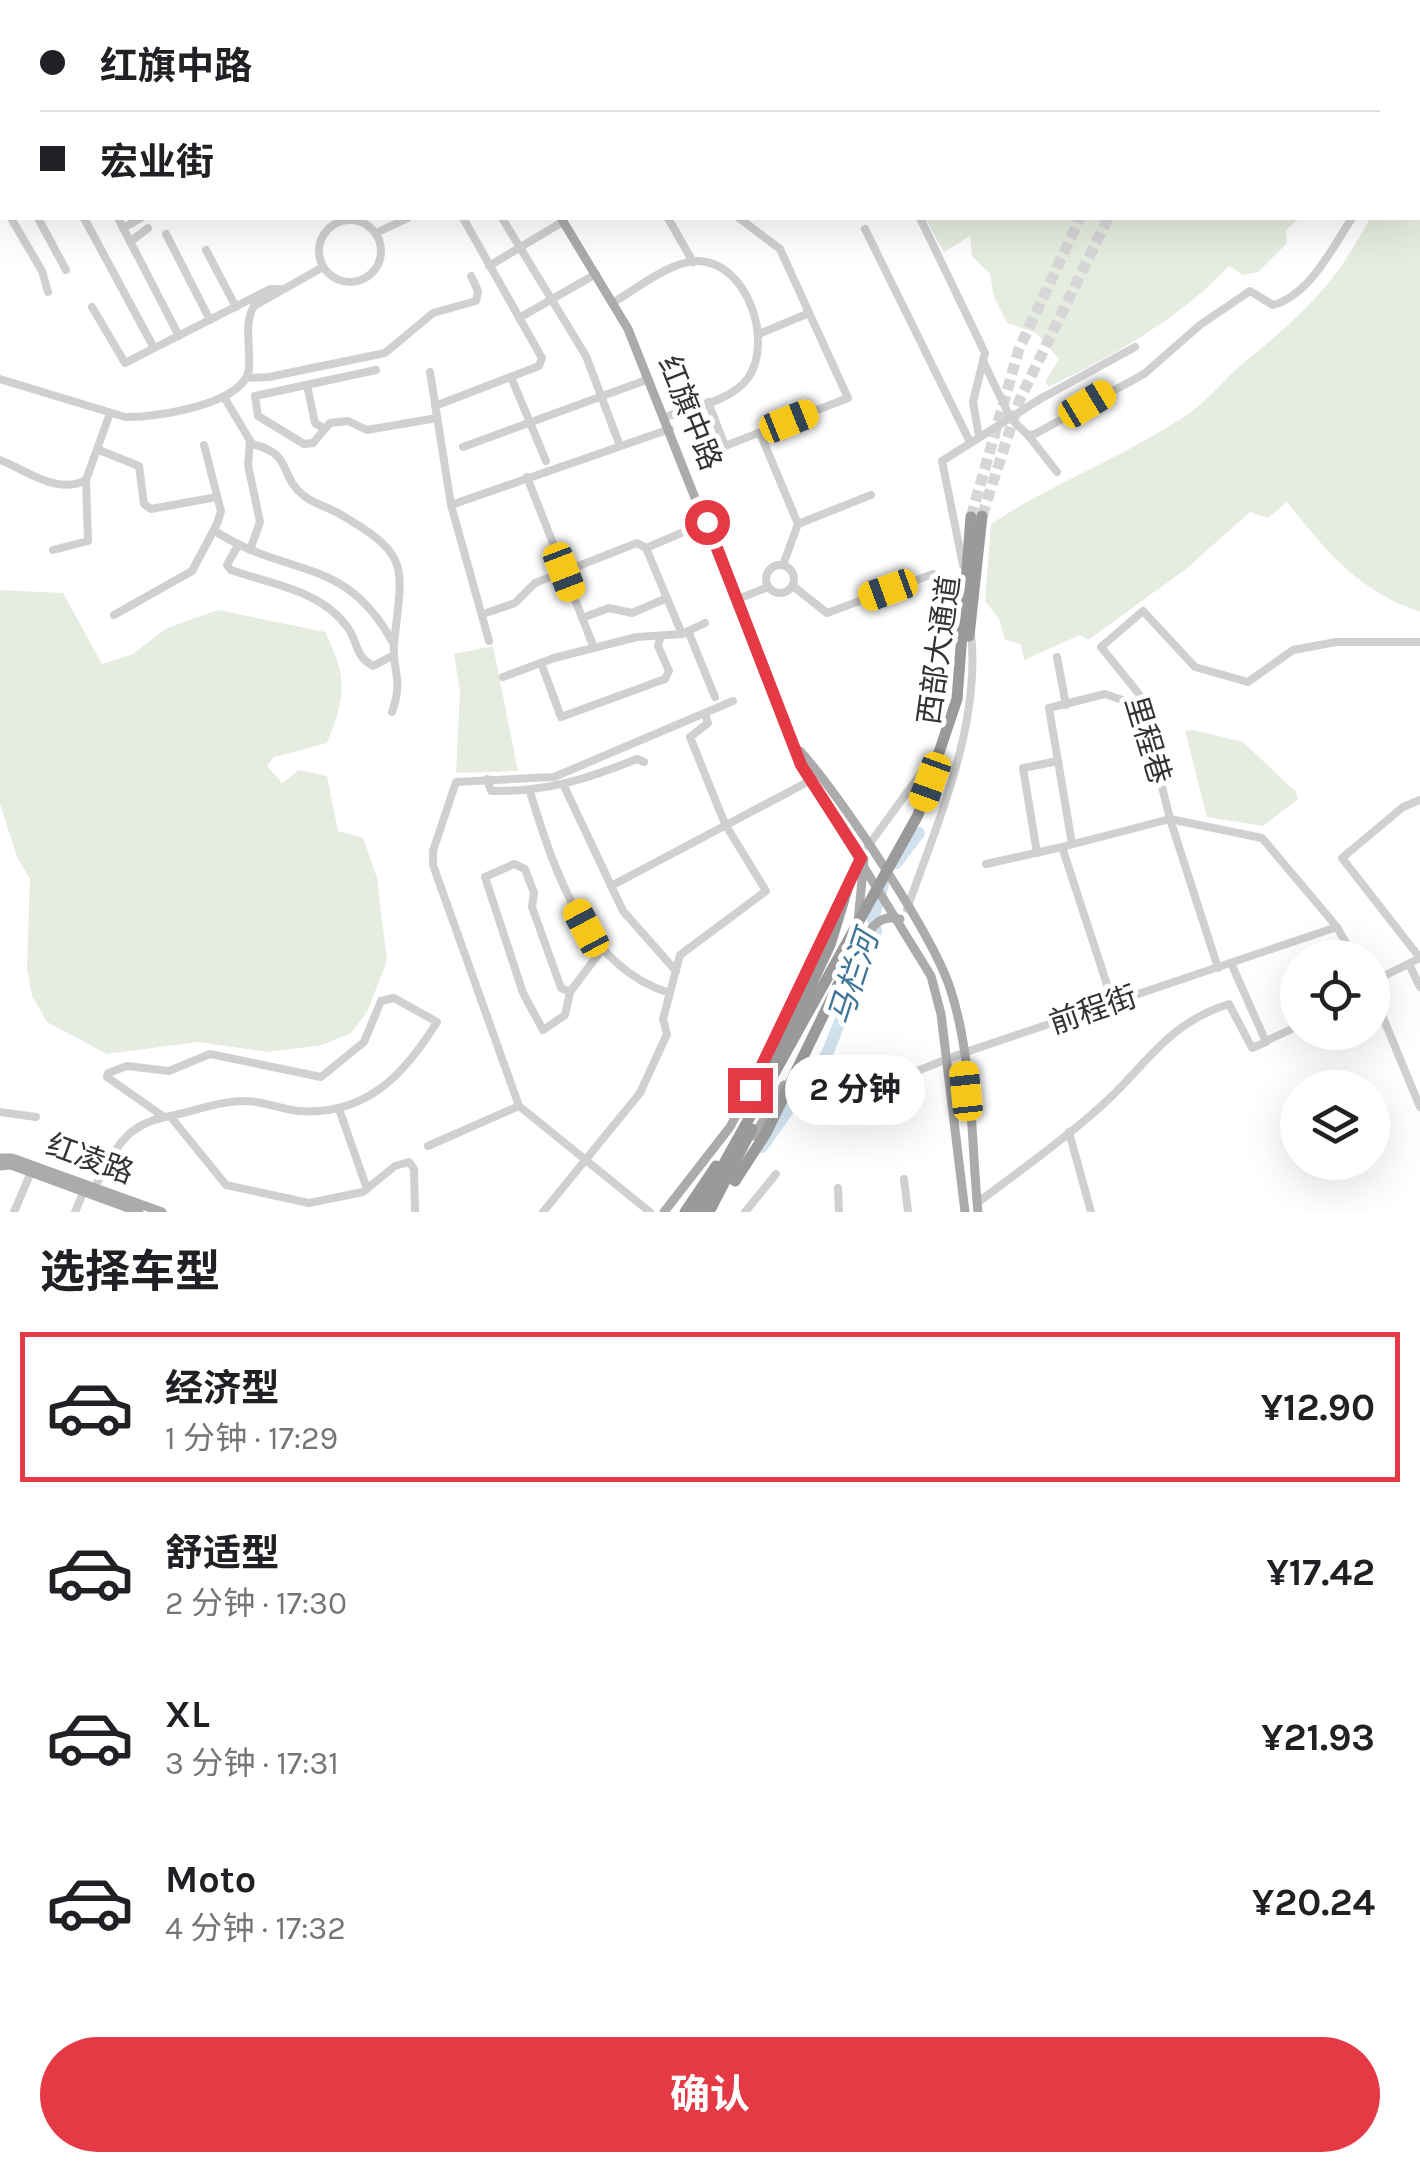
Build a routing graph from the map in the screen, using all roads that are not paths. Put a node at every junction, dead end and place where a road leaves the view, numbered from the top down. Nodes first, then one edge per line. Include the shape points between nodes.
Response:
1 (11, 220) edge
2 (39, 220) edge
3 (85, 220) edge
4 (119, 220) edge
5 (137, 220) edge
6 (404, 220) edge
7 (465, 220) edge
8 (503, 220) edge
9 (562, 220) edge
10 (669, 220) edge
11 (742, 220) edge
12 (921, 220) edge
13 (1351, 220) edge
14 (330, 222) edge
15 (123, 228) junction
16 (148, 228) dead end
17 (865, 229) dead end
18 (166, 234) dead end
19 (376, 234) junction
20 (130, 242) junction
21 (520, 248) junction
22 (206, 250) dead end
23 (693, 262) junction
24 (489, 266) junction
25 (323, 267) junction
26 (66, 270) dead end
27 (596, 274) junction
28 (471, 276) dead end
29 (283, 289) junction
30 (48, 292) dead end
31 (552, 299) junction
32 (614, 302) junction
33 (92, 307) dead end
34 (236, 307) junction
35 (809, 312) junction
36 (519, 318) junction
37 (210, 320) junction
38 (759, 334) junction
39 (179, 336) junction
40 (1134, 347) dead end
41 (154, 348) junction
42 (984, 361) junction
43 (376, 370) dead end
44 (430, 372) dead end
45 (511, 377) junction
46 (246, 378) junction
47 (648, 379) junction
48 (0, 380) edge
49 (308, 385) junction
50 (601, 395) junction
51 (224, 396) junction
52 (708, 402) junction
53 (435, 406) junction
54 (110, 413) junction
55 (665, 417) junction
56 (437, 418) junction
57 (1012, 419) junction
58 (530, 422) junction
59 (323, 428) junction
60 (670, 429) junction
61 (760, 433) junction
62 (1028, 435) junction
63 (979, 436) junction
64 (250, 442) junction
65 (970, 442) junction
66 (204, 445) dead end
67 (620, 446) junction
68 (464, 447) dead end
69 (99, 450) junction
70 (0, 460) edge
71 (546, 462) dead end
72 (1057, 472) dead end
73 (527, 477) junction
74 (86, 480) junction
75 (871, 494) dead end
76 (217, 497) junction
77 (451, 506) junction
78 (707, 522) junction
79 (798, 524) junction
80 (218, 532) dead end
81 (238, 545) junction
82 (646, 548) junction
83 (53, 550) dead end
84 (250, 550) junction
85 (783, 565) junction
86 (564, 572) junction
87 (933, 574) dead end
88 (793, 586) junction
89 (768, 587) junction
90 (667, 598) junction
91 (738, 599) junction
92 (483, 614) junction
93 (114, 615) dead end
94 (582, 618) junction
95 (705, 623) dead end
96 (685, 632) junction
97 (660, 639) junction
98 (489, 641) dead end
99 (1420, 642) edge
100 (594, 648) junction
101 (394, 651) junction
102 (1057, 657) dead end
103 (541, 663) junction
104 (503, 677) dead end
105 (715, 697) dead end
106 (734, 702) dead end
107 (968, 703) junction
108 (1066, 704) junction
109 (1144, 708) junction
110 (392, 712) dead end
111 (705, 714) junction
112 (1058, 761) junction
113 (644, 762) dead end
114 (814, 778) junction
115 (487, 779) junction
116 (564, 786) junction
117 (530, 792) junction
118 (1420, 800) edge
119 (1170, 819) junction
120 (725, 824) junction
121 (1067, 845) junction
122 (1037, 852) junction
123 (866, 858) junction
124 (986, 864) dead end
125 (849, 883) junction
126 (611, 886) junction
127 (906, 907) junction
128 (900, 919) junction
129 (1337, 927) junction
130 (1344, 940) edge
131 (603, 948) junction
132 (854, 956) junction
133 (1420, 958) edge
134 (1231, 963) junction
135 (1409, 964) junction
136 (1218, 968) junction
137 (676, 970) junction
138 (1390, 973) edge
139 (1420, 987) edge
140 (570, 992) junction
141 (670, 993) junction
142 (1113, 1003) junction
143 (1280, 1034) edge
144 (1390, 1034) edge
145 (1266, 1041) junction
146 (963, 1054) junction
147 (946, 1060) junction
148 (850, 1096) dead end
149 (761, 1099) junction
150 (520, 1106) junction
151 (1420, 1107) edge
152 (338, 1110) junction
153 (0, 1112) edge
154 (167, 1116) junction
155 (36, 1117) dead end
156 (746, 1127) junction
157 (1068, 1132) junction
158 (428, 1146) dead end
159 (712, 1155) junction
160 (0, 1158) edge
161 (585, 1159) junction
162 (0, 1166) edge
163 (31, 1172) junction
164 (776, 1174) dead end
165 (733, 1176) junction
166 (904, 1179) dead end
167 (94, 1188) junction
168 (838, 1188) dead end
169 (367, 1189) junction
170 (83, 1192) junction
171 (978, 1208) edge
172 (14, 1212) edge
173 (74, 1212) edge
174 (138, 1212) edge
175 (162, 1212) edge
176 (415, 1212) edge
177 (543, 1212) edge
178 (650, 1212) edge
179 (664, 1212) edge
180 (685, 1212) edge
181 (697, 1212) edge
182 (711, 1212) edge
183 (745, 1212) edge
184 (839, 1212) edge
185 (908, 1212) edge
186 (964, 1212) edge
187 (1092, 1212) edge

1 - 30 street
2 - 26 street
3 - 41 street
4 - 15 street
5 - 15 street
6 - 19 street
7 - 24 street
8 - 21 street
9 - 21 street
9 - 27 main road, 红旗中路
10 - 23 street
11 - 35 street via 780,250
12 - 42 street
13 - 62 street via 1322,266 1287,301 1273,305 1250,291 1144,374
14 - 19 street via 358,221
14 - 25 street via 319,246
15 - 20 street
16 - 20 street
17 - 65 street
18 - 37 street
19 - 25 street via 381,252 367,278 348,282
20 - 39 street
21 - 24 street
21 - 31 street
22 - 34 street
23 - 32 street
23 - 38 street via 723,271 742,289
24 - 36 street
25 - 29 street
27 - 31 street
27 - 32 main road, 红旗中路
28 - 46 street via 476,301 433,313 385,353
29 - 34 street
29 - 46 street via 250,312
31 - 36 street
31 - 50 street
32 - 47 main road, 红旗中路
33 - 41 street via 120,360
34 - 37 street
35 - 38 street
35 - 61 street via 848,398
36 - 45 street via 542,358 539,366
37 - 39 street
38 - 52 street via 750,375
39 - 41 street
40 - 57 street
42 - 57 street
42 - 63 street via 974,402
43 - 49 street
44 - 53 street
45 - 53 street
45 - 58 street
46 - 51 street
47 - 50 street
47 - 55 main road, 红旗中路
48 - 54 street
49 - 59 street via 315,423
49 - 59 street via 255,396 258,416 304,444 318,439
50 - 58 street
50 - 67 street
51 - 54 street via 147,418
51 - 64 street
52 - 55 street
52 - 61 street via 725,446
53 - 56 street
54 - 69 street
55 - 60 main road, 红旗中路
56 - 59 street via 367,430 348,420
56 - 77 street
57 - 62 street
57 - 63 street
58 - 68 street
58 - 71 street
60 - 67 street
60 - 78 main road, 红旗中路
61 - 79 street
62 - 72 street
63 - 65 street
64 - 84 street via 260,522
64 - 101 street via 285,461 301,494 381,539 404,586
65 - 107 street via 942,461 973,654
66 - 76 street
67 - 73 street
69 - 74 street
69 - 76 street via 139,466 144,504 151,509
70 - 74 street via 60,486
73 - 77 street
73 - 86 street
74 - 83 street via 88,542
75 - 79 street
76 - 93 street via 217,524 192,571
77 - 92 street
78 - 82 street
78 - 91 main road, 红旗中路
79 - 85 street
80 - 81 street
81 - 84 street
81 - 101 street via 230,570 309,597 347,627 364,662 372,666
82 - 86 street via 636,544
82 - 90 street
84 - 101 street via 334,576 371,607
85 - 88 street via 793,573
85 - 89 street via 770,569
86 - 92 street
86 - 94 street
87 - 88 street via 826,613
88 - 89 street via 781,594
89 - 91 street
90 - 94 street via 632,613 608,608
90 - 96 street
91 - 114 main road, 红旗中路
92 - 98 street
94 - 100 street
95 - 96 street
96 - 97 street
96 - 105 street
97 - 100 street via 637,637
97 - 103 street via 665,679 562,716
99 - 109 street, 里程巷 via 1336,642 1293,650 1248,682 1195,668 1144,611 1101,647
100 - 103 street
101 - 110 street via 400,684
102 - 108 street
103 - 104 street
106 - 111 street
107 - 123 street
107 - 127 street via 951,784
108 - 109 street via 1105,694
108 - 112 street via 1049,708
109 - 119 street, 里程巷
111 - 115 street via 554,777
111 - 120 street via 708,723 690,737
112 - 121 street
112 - 122 street via 1023,768
113 - 116 street
114 - 120 street
114 - 123 main road, 红旗中路
115 - 117 street via 491,791
115 - 150 street via 456,782 433,864
116 - 117 street
116 - 126 street
117 - 131 street via 553,866
118 - 133 street via 1342,858
119 - 121 street
119 - 129 street via 1262,838
119 - 136 street, 里程巷
120 - 126 street
120 - 137 street via 766,890 690,944
121 - 122 street
121 - 142 street
122 - 124 street
123 - 125 main road
123 - 127 main road
123 - 128 main road
123 - 132 main road, bridge
125 - 149 highway, bridge via 830,945
125 - 159 main road via 784,1025
126 - 137 street via 639,932
127 - 146 main road via 947,980
128 - 132 main road via 881,918
128 - 147 main road via 932,976
129 - 130 street
129 - 134 street, 前程街
131 - 140 street
131 - 141 street via 641,984
132 - 165 main road
132 - 182 highway, bridge via 766,1133
133 - 135 street
134 - 136 street, 前程街
134 - 145 street
135 - 138 street
135 - 139 street
136 - 142 street, 前程街
137 - 141 street
140 - 140 street via 564,1015 543,1030 486,886 489,873 514,864 525,869 561,988
141 - 161 street via 663,1019 667,1034 640,1093
142 - 146 street, 前程街
143 - 145 street
144 - 151 street
145 - 157 street via 1252,1048 1229,1004 1200,1015 1162,1039 1101,1107
146 - 147 street, 前程街
146 - 171 main road
147 - 148 street, 前程街
147 - 186 main road
149 - 156 highway, 西部大通道, bridge
149 - 182 highway, 西部大通道, bridge via 918,814 936,766 957,699 976,516 962,700 924,817
150 - 158 street
150 - 161 street
152 - 154 street via 247,1101
152 - 154 street via 398,1078 435,1019 394,998 381,1001 364,1042 321,1078 210,1054 169,1071 127,1066 108,1073
152 - 169 street
153 - 155 street
154 - 167 street via 130,1129
154 - 169 street via 226,1185 309,1203
156 - 180 highway, bridge
156 - 181 highway, 西部大通道, bridge
157 - 171 street
157 - 187 street
159 - 165 main road via 726,1156
159 - 179 main road
160 - 167 main road, 红凌路
161 - 177 street
161 - 178 street
162 - 163 main road, 红凌路
163 - 170 main road, 红凌路
163 - 172 street
164 - 183 street
165 - 182 main road, bridge
166 - 185 street
167 - 175 main road, 红凌路
168 - 184 street
169 - 176 street via 394,1166 410,1162
170 - 173 street
170 - 174 main road, 红凌路

